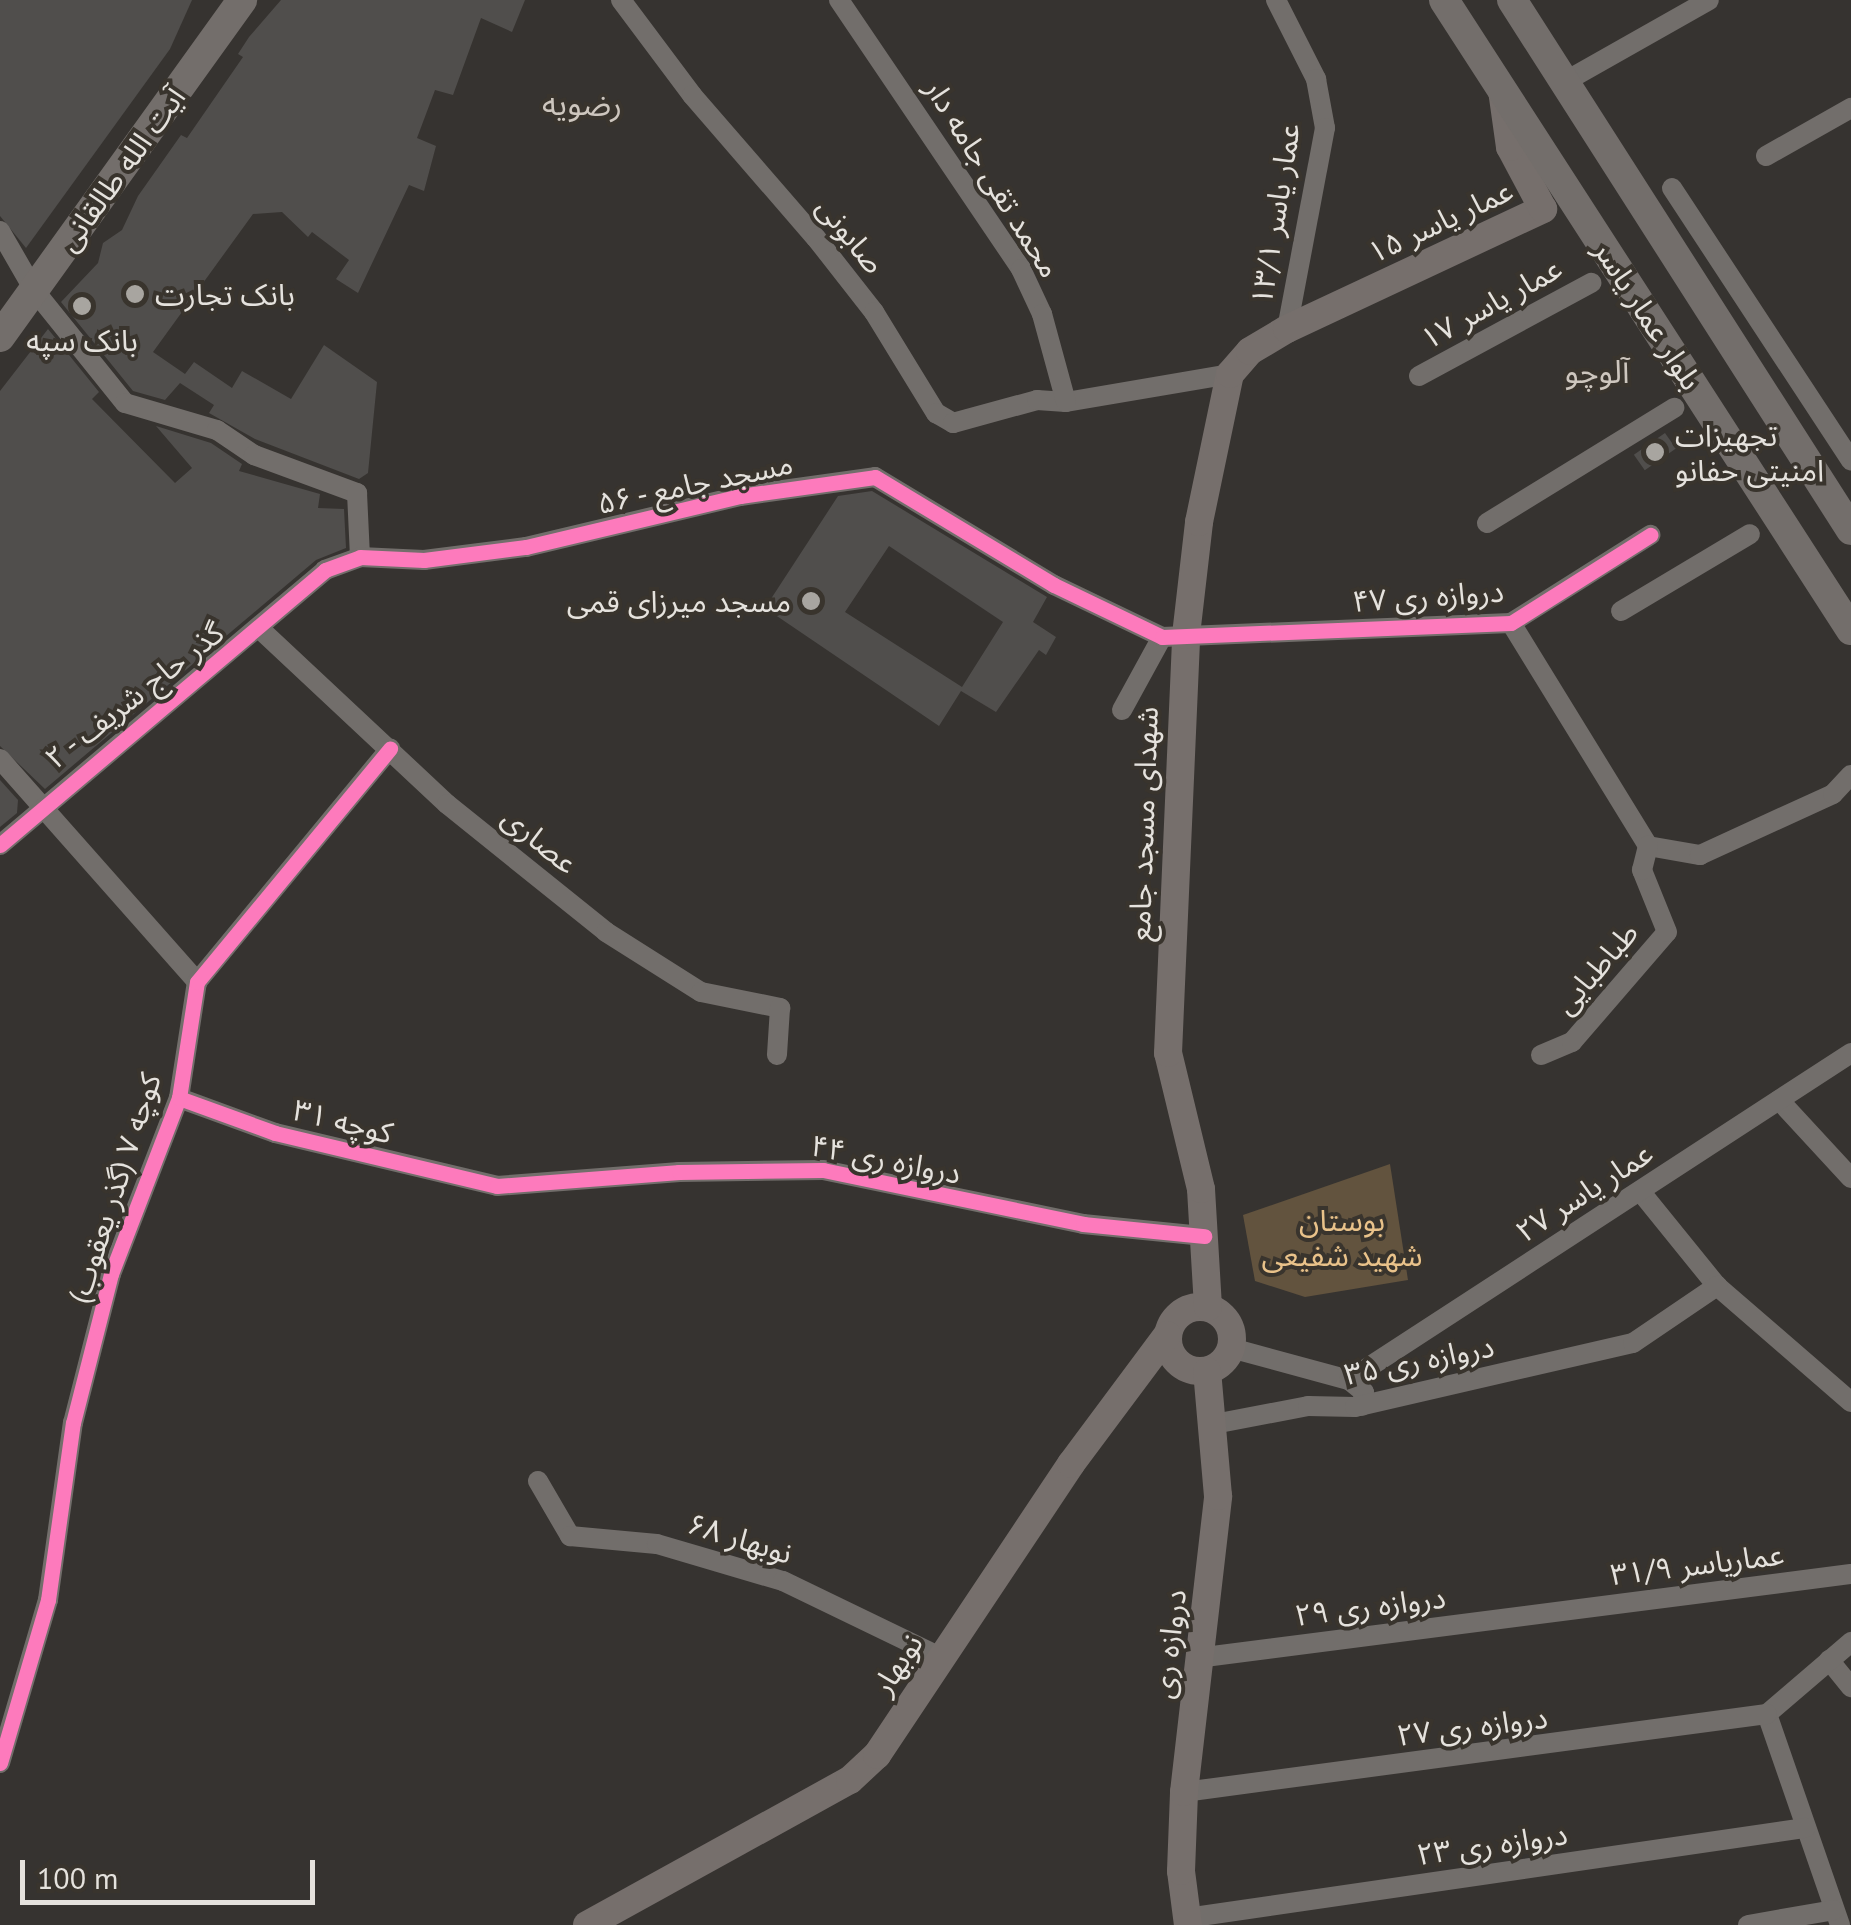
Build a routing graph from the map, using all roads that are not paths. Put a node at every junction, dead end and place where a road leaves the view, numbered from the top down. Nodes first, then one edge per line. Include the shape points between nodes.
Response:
1 (242, 0) edge
2 (621, 0) edge
3 (840, 0) edge
4 (1276, 0) edge
5 (1444, 0) edge
6 (1512, 0) edge
7 (1705, 1) edge
8 (1566, 81) junction
9 (1502, 88) junction
10 (1851, 108) edge
11 (1766, 156) dead end
12 (1672, 188) dead end
13 (0, 230) edge
14 (1591, 283) dead end
15 (34, 290) junction
16 (1287, 329) junction
17 (0, 337) edge
18 (1250, 351) joint
19 (1230, 374) junction
20 (1420, 376) dead end
21 (1066, 402) junction
22 (1674, 408) dead end
23 (1851, 460) edge
24 (1487, 523) dead end
25 (1851, 530) edge
26 (1750, 534) dead end
27 (1650, 536) dead end
28 (360, 557) junction
29 (1621, 611) dead end
30 (1511, 623) junction
31 (262, 630) junction
32 (1851, 630) edge
33 (1174, 636) junction
34 (1122, 710) dead end
35 (390, 749) junction
36 (0, 758) edge
37 (1851, 775) edge
38 (42, 804) junction
39 (0, 845) edge
40 (1648, 846) junction
41 (197, 982) junction
42 (1851, 1053) edge
43 (1541, 1055) dead end
44 (777, 1056) dead end
45 (180, 1098) junction
46 (1779, 1100) junction
47 (1851, 1178) edge
48 (497, 1186) joint
49 (1640, 1190) junction
50 (1204, 1236) junction
51 (1716, 1286) junction
52 (1208, 1307) junction
53 (1167, 1335) junction
54 (1231, 1348) junction
55 (1207, 1370) junction
56 (1349, 1380) junction
57 (1851, 1402) edge
58 (1362, 1406) junction
59 (1214, 1424) junction
60 (538, 1482) dead end
61 (1851, 1574) edge
62 (1551, 1613) joint
63 (1851, 1642) edge
64 (940, 1657) junction
65 (1197, 1658) junction
66 (1830, 1660) junction
67 (1851, 1688) edge
68 (1767, 1714) junction
69 (0, 1763) edge
70 (1184, 1792) junction
71 (1805, 1828) junction
72 (1837, 1918) edge
73 (1188, 1922) edge
74 (587, 1925) edge
75 (1748, 1925) edge

1 - 15 main road, آیت الله طالقانی
2 - 21 street, صابونی via 874,312 936,412 953,423 1037,400
3 - 21 street, محمد تقی جامه دار via 1021,269 1042,314
4 - 16 street, عمار یاسر ۱۳/۱ via 1316,79 1325,128
5 - 9 main road, بلوار عمار یاسر
6 - 8 main road, بلوار عمار یاسر
7 - 8 street
8 - 25 main road, بلوار عمار یاسر
9 - 16 main road, عمار یاسر ۱۵ via 1510,147 1543,209
9 - 32 main road, بلوار عمار یاسر
10 - 11 street
12 - 23 street
13 - 15 street
14 - 20 street, عمار یاسر ۱۷
15 - 17 main road, آیت الله طالقانی
15 - 28 street via 125,403 217,430 254,455 357,493
16 - 18 main road, عمار یاسر ۱۵
18 - 19 main road, شهدای مسجد جامع
19 - 21 street, صابونی
19 - 33 main road, شهدای مسجد جامع
22 - 24 street
26 - 29 street
27 - 30 street, دروازه ری ۴۷
28 - 31 street, ۵۶ - مسجد جامع via 325,570
28 - 33 street, ۵۶ - مسجد جامع via 424,560 526,546 740,496 875,477 1054,585
30 - 33 street, دروازه ری ۴۷
30 - 40 street
31 - 35 street, عصاری
31 - 38 street, ۲ - گذر حاج شریف
33 - 34 street
33 - 50 main road, شهدای مسجد جامع via 1168,1053 1201,1189
35 - 41 street
35 - 44 street, عصاری via 446,804 660,970 701,992 780,1008
36 - 38 street
37 - 40 street via 1833,794 1700,855
38 - 39 street, ۲ - گذر حاج شریف
38 - 41 street
40 - 43 street, طباطبایی via 1642,870 1667,932 1572,1042
41 - 45 street, کوچه ۷ (گذر یعقوب)
42 - 46 street, عمار یاسر ۲۷
45 - 48 street, کوچه ۳۱ via 296,1138
45 - 69 street, کوچه ۷ (گذر یعقوب) via 111,1274 73,1424 48,1600
46 - 47 street
46 - 49 street, عمار یاسر ۲۷
48 - 50 street, دروازه ری ۴۴ via 668,1172 823,1170 1032,1215
49 - 51 street
49 - 56 street, عمار یاسر ۲۷
50 - 52 main road, شهدای مسجد جامع
51 - 57 street
51 - 58 street, دروازه ری ۳۵ via 1652,1334
52 - 53 main road via 1181,1312
52 - 54 main road via 1228,1323
53 - 55 main road via 1178,1363
53 - 64 main road, نوبهار
54 - 55 main road
54 - 56 street
55 - 59 main road, دروازه ری
56 - 58 street via 1364,1392
58 - 59 street, دروازه ری ۳۵ via 1308,1406
59 - 65 main road, دروازه ری via 1215,1550
60 - 64 street, نوبهار ۶۸ via 570,1536 657,1544 784,1581
61 - 62 street, عماریاسر ۳۱/۹
62 - 65 street, دروازه ری ۲۹
63 - 66 street
64 - 74 main road, نوبهار via 877,1756 850,1780
65 - 70 main road, دروازه ری
66 - 67 street
66 - 68 street
68 - 70 street, دروازه ری ۲۷
68 - 71 street
70 - 73 main road, دروازه ری
71 - 72 street
71 - 73 street, دروازه ری ۲۳
72 - 75 street

